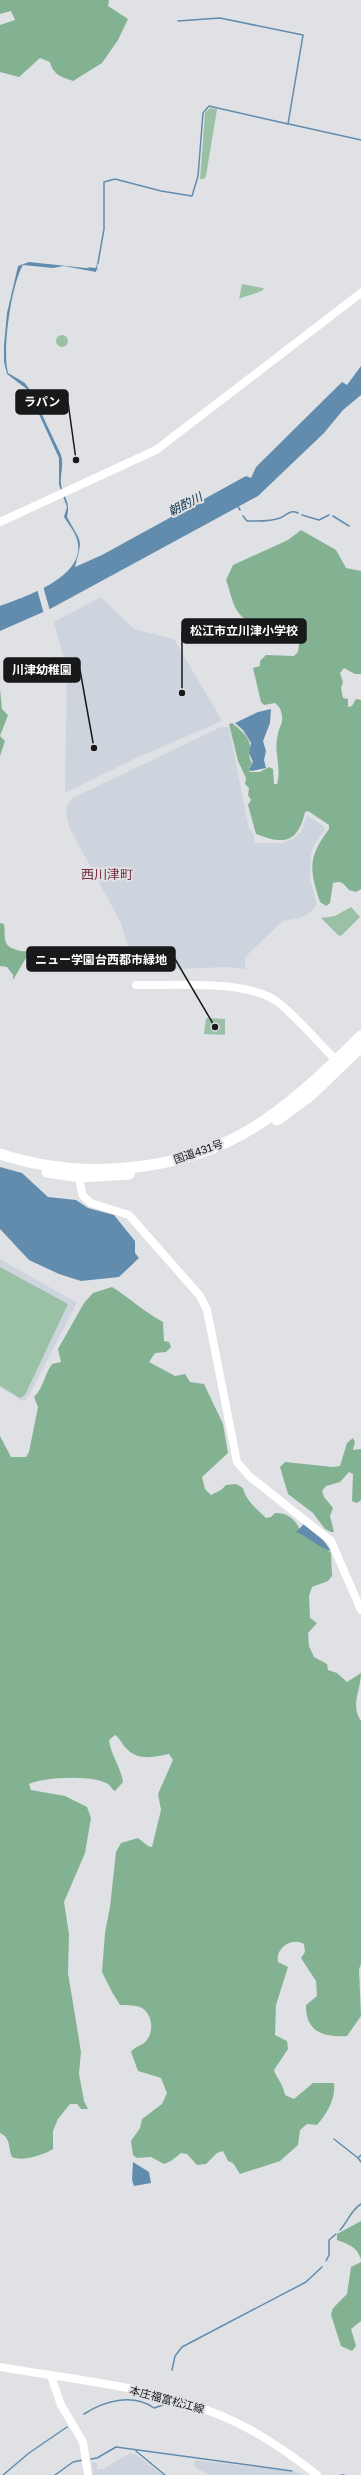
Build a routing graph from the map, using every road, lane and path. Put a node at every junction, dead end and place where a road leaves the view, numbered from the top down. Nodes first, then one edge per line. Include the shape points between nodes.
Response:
1 (361, 293) edge
2 (0, 522) edge
3 (136, 985) dead end
4 (361, 1036) edge
5 (361, 1047) edge
6 (339, 1063) junction
7 (0, 1154) edge
8 (0, 1162) edge
9 (81, 1173) junction
10 (361, 1610) edge
11 (0, 2367) edge
12 (51, 2376) junction
13 (88, 2475) edge
14 (317, 2475) edge

1 - 2 street via 156,450
3 - 6 street via 242,987 260,992 279,1003
4 - 6 highway, 国道431号
5 - 6 highway, 国道431号
6 - 9 highway, 国道431号 via 264,1121 214,1147 193,1155 137,1166
7 - 9 highway, 国道431号
8 - 9 highway, 国道431号 via 36,1171
9 - 10 street via 80,1191 86,1200 129,1215 200,1296 207,1310 237,1462 250,1476 331,1541
11 - 12 street, 本庄福富松江線
12 - 13 street via 61,2405 83,2442
12 - 14 street, 本庄福富松江線 via 132,2389 208,2410 261,2435

